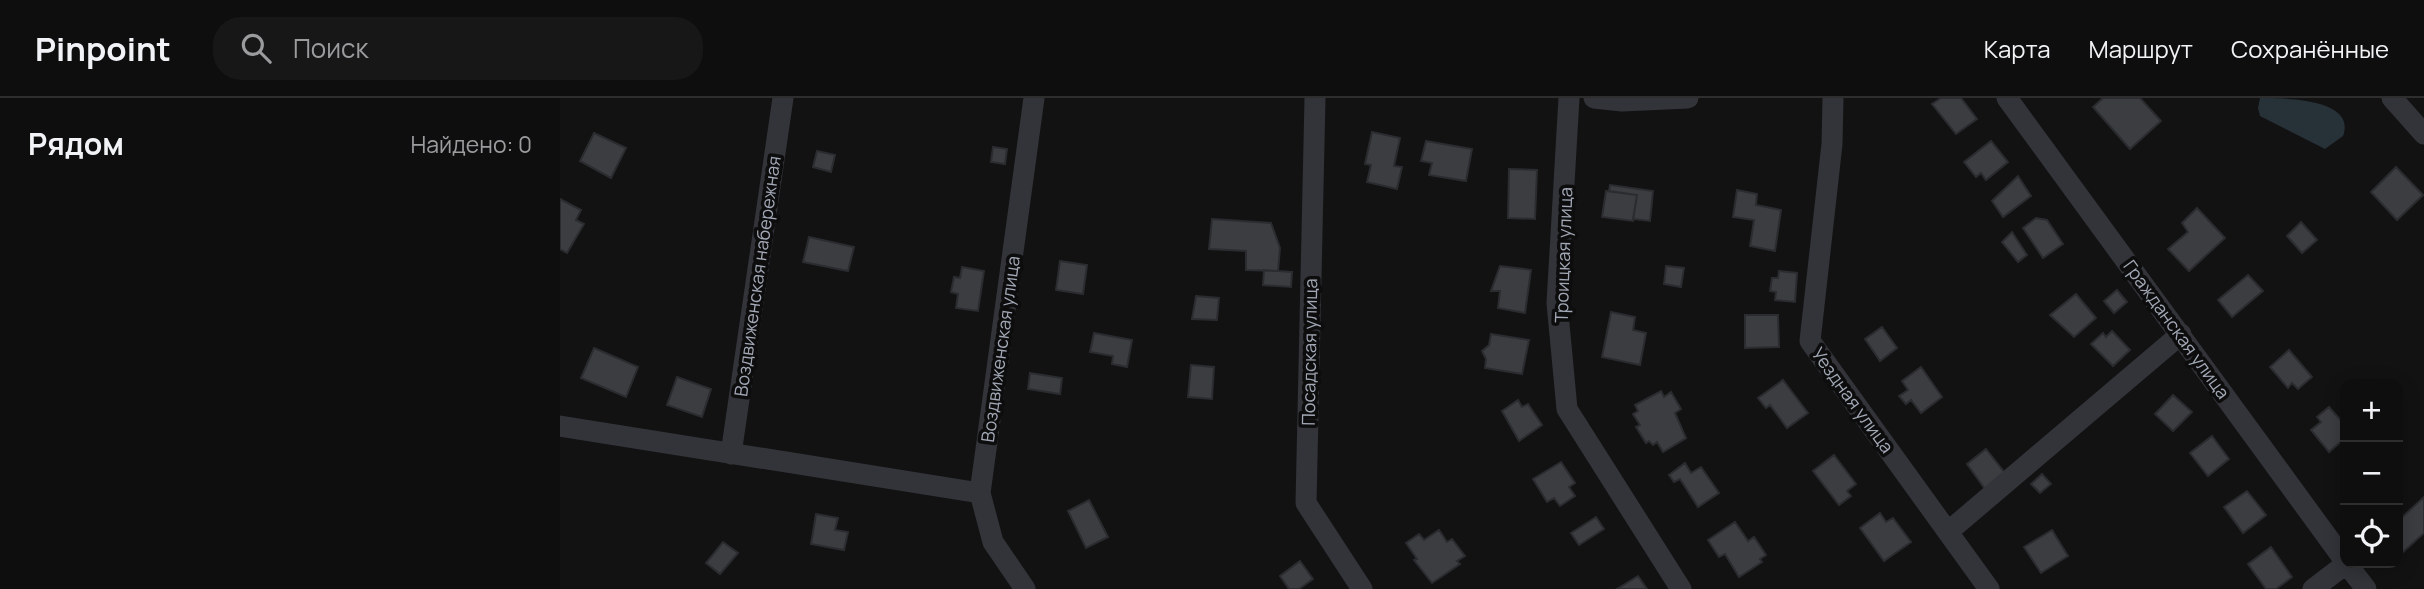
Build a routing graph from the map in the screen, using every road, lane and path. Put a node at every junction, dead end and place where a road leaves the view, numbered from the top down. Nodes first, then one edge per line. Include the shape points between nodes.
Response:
1 (783, 98) edge
2 (1034, 98) edge
3 (1315, 98) edge
4 (1569, 98) edge
5 (1594, 98) edge
6 (1688, 98) edge
7 (1833, 98) edge
8 (2007, 98) edge
9 (2392, 98) edge
10 (2424, 134) edge
11 (2181, 334) junction
12 (560, 426) edge
13 (731, 454) junction
14 (980, 493) junction
15 (1949, 531) junction
16 (2340, 554) edge
17 (2340, 567) edge
18 (2350, 568) edge
19 (1025, 589) edge
20 (1362, 589) edge
21 (1681, 589) edge
22 (1989, 589) edge
23 (2313, 589) edge
24 (2366, 589) edge

1 - 13 street, Воздвиженская набережная
2 - 14 street, Воздвиженская улица
3 - 20 street, Посадская улица via 1306,503
4 - 21 street, Троицкая улица via 1557,303 1567,409
5 - 6 street
7 - 15 street, Уездная улица via 1810,341
8 - 11 street, Гражданская улица
9 - 10 street
11 - 15 street
11 - 16 street, Гражданская улица
12 - 13 street
13 - 14 street
14 - 19 street, Воздвиженская улица via 993,542
15 - 22 street, Уездная улица
17 - 23 street
18 - 24 street, Гражданская улица

